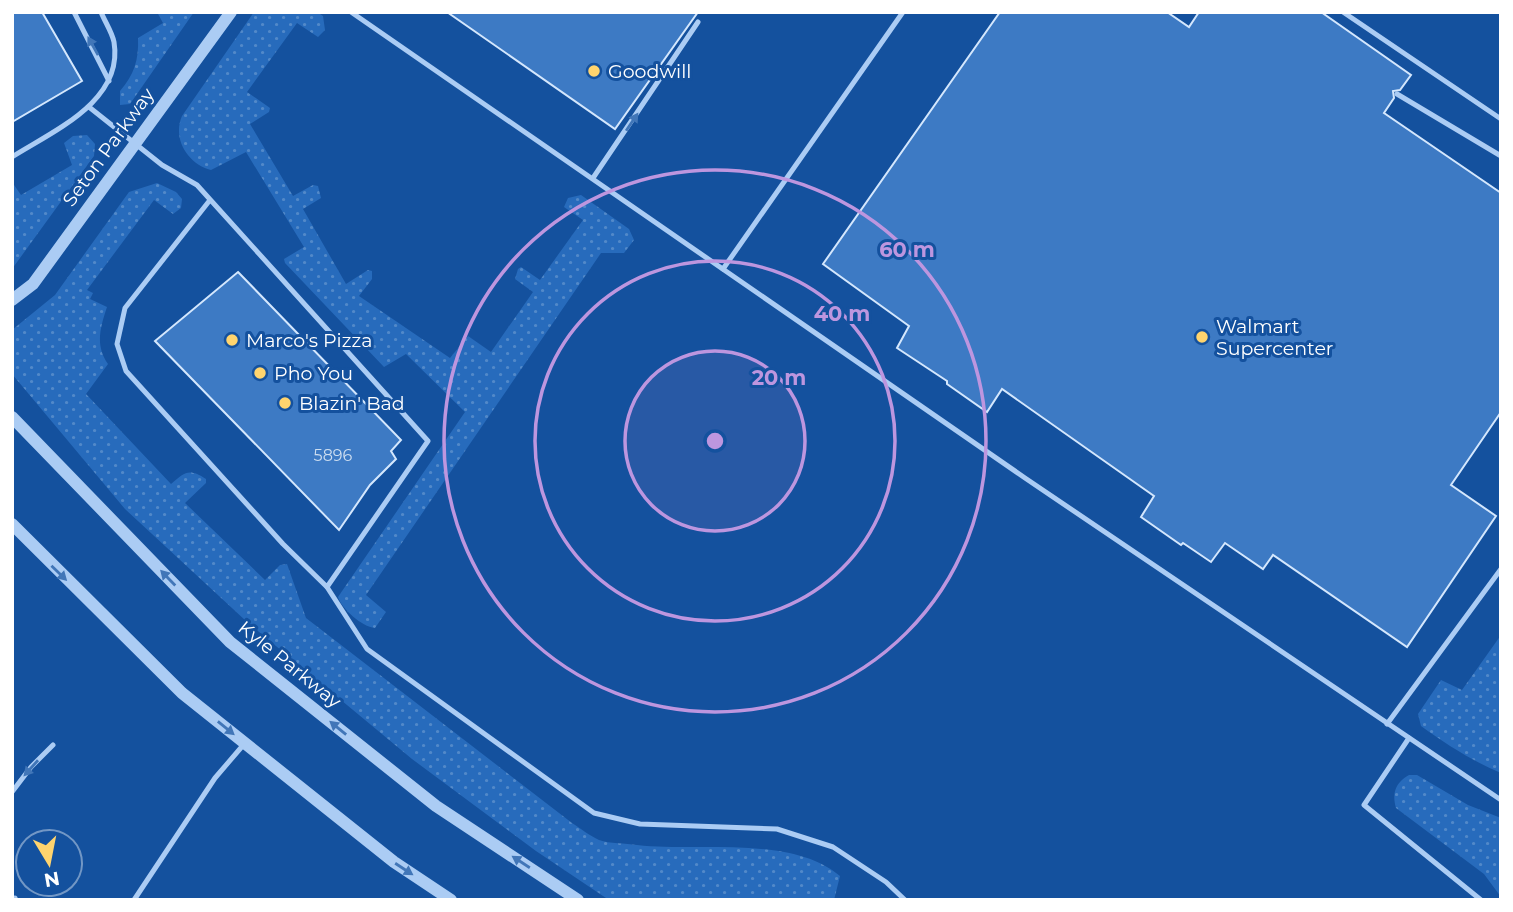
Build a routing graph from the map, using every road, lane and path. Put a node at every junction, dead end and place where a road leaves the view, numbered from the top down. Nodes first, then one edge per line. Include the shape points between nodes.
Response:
1 (74, 12) edge
2 (101, 12) edge
3 (231, 12) edge
4 (351, 12) edge
5 (903, 12) edge
6 (1343, 12) edge
7 (698, 22) dead end
8 (109, 81) junction
9 (1397, 94) dead end
10 (89, 107) junction
11 (1501, 119) edge
12 (134, 143) junction
13 (1501, 156) edge
14 (12, 157) edge
15 (593, 178) junction
16 (210, 200) junction
17 (723, 269) junction
18 (12, 300) edge
19 (12, 417) edge
20 (12, 524) edge
21 (1501, 569) edge
22 (327, 587) junction
23 (1387, 724) junction
24 (1409, 738) junction
25 (245, 743) junction
26 (53, 745) dead end
27 (12, 792) edge
28 (1501, 800) edge
29 (134, 900) edge
30 (451, 900) edge
31 (578, 900) edge
32 (905, 900) edge
33 (1481, 900) edge

8 -> 1 lane
2 - 8 lane via 114,39 116,59
3 - 12 street, Seton Parkway
4 - 15 lane
5 - 17 lane
6 - 11 lane
15 -> 7 lane
8 - 10 lane
9 - 13 lane
10 - 12 lane
10 - 14 lane
12 - 16 lane via 197,185
12 - 18 street, Seton Parkway via 33,284
15 - 17 lane
16 - 22 lane via 125,308 117,344 127,371
16 - 22 lane via 428,441
17 - 23 lane
31 -> 19 street, Kyle Parkway via 436,806 230,642
20 -> 25 street via 182,693
21 - 23 lane
22 - 32 lane via 367,649 594,813 640,824 777,829 832,847
23 - 24 lane
24 - 28 lane
24 - 33 lane via 1364,805
25 - 29 lane via 215,778
25 -> 30 street via 394,862
26 -> 27 lane

